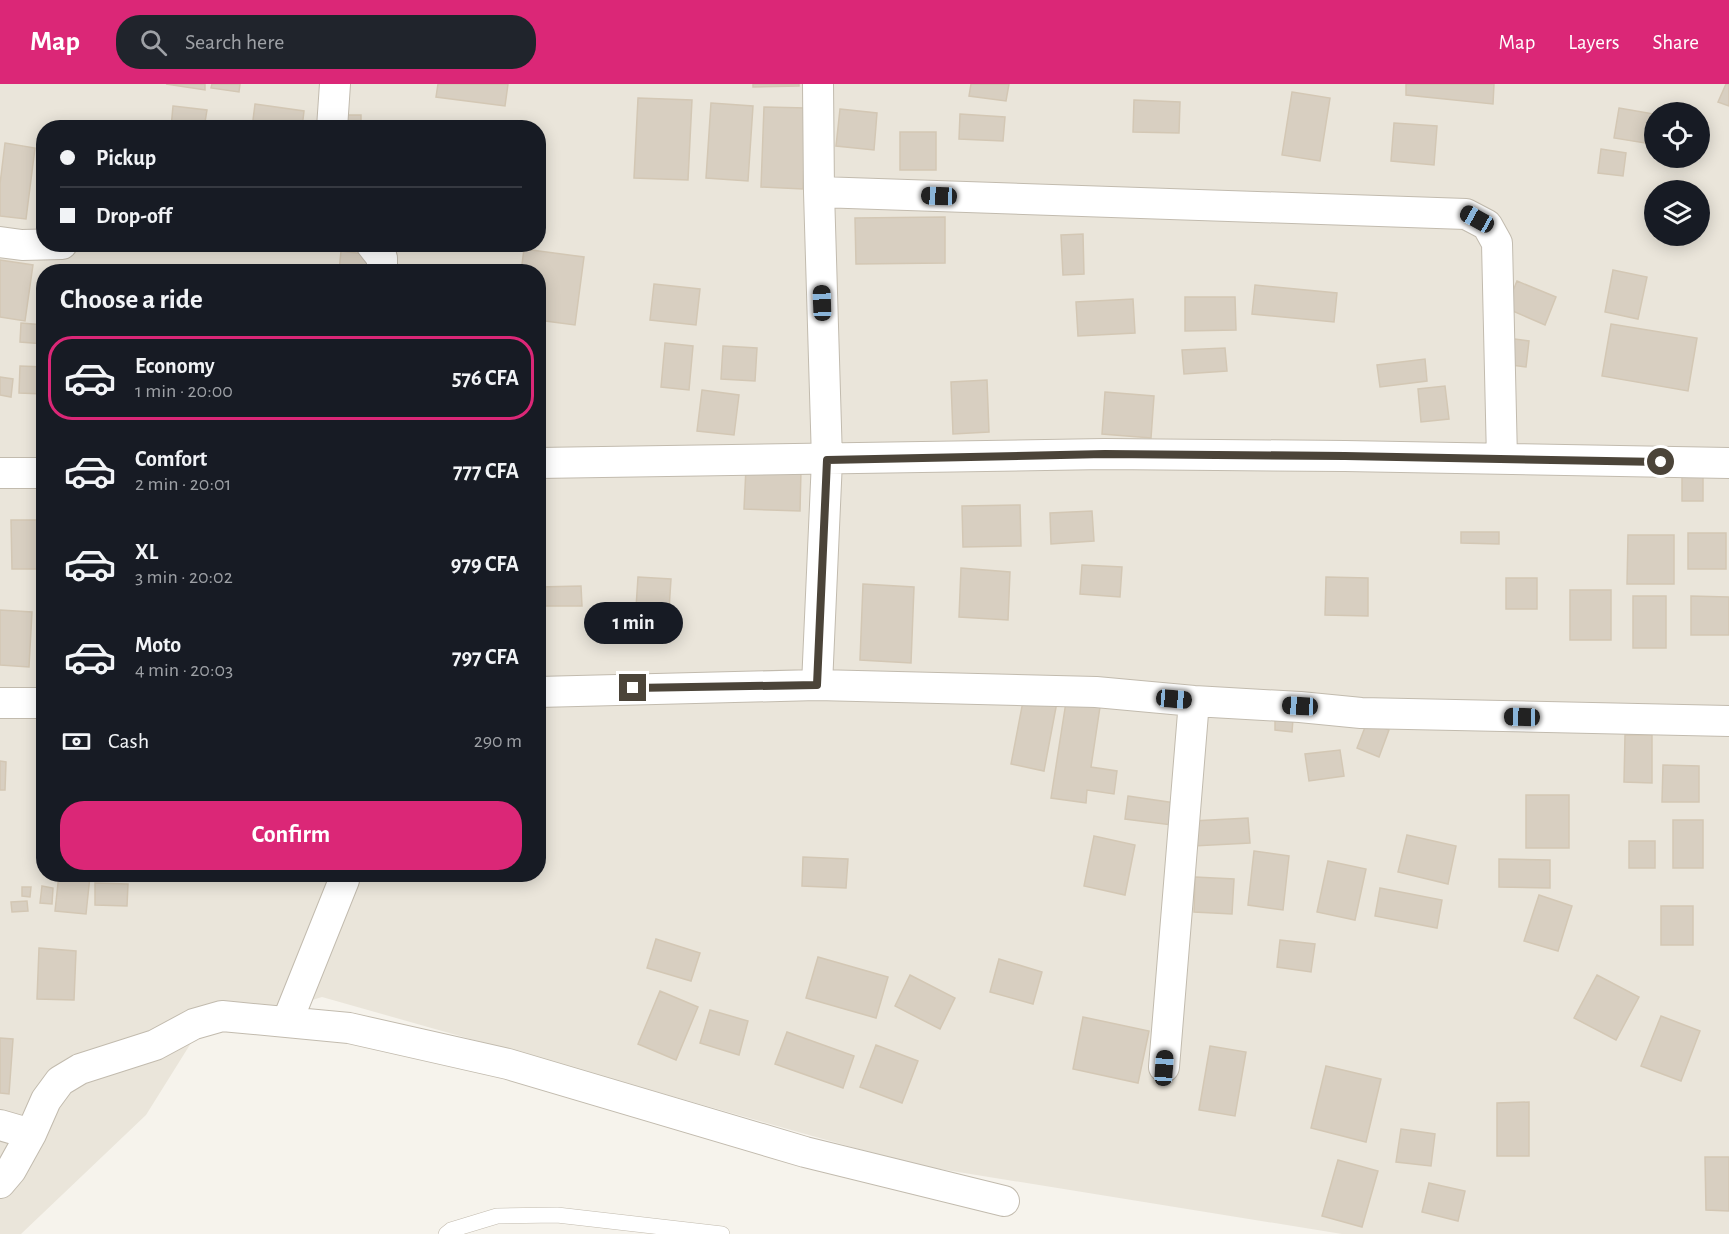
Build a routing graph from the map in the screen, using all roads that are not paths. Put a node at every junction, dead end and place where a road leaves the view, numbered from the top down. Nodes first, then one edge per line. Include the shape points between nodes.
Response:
1 (335, 84) edge
2 (818, 84) edge
3 (333, 120) edge
4 (819, 192) junction
5 (0, 242) edge
6 (36, 245) edge
7 (1502, 459) junction
8 (827, 460) junction
9 (546, 463) edge
10 (1729, 463) edge
11 (0, 473) edge
12 (36, 473) edge
13 (817, 685) junction
14 (546, 692) edge
15 (1194, 701) junction
16 (0, 703) edge
17 (36, 703) edge
18 (1729, 721) edge
19 (343, 882) edge
20 (287, 1022) junction
21 (1164, 1068) dead end
22 (0, 1125) edge
23 (31, 1134) junction
24 (0, 1183) edge
25 (1004, 1201) dead end
26 (446, 1234) edge
27 (722, 1234) edge

1 - 3 street
2 - 4 street
4 - 7 street via 1466,214 1487,225 1497,243
4 - 8 street
5 - 6 street
7 - 8 street via 1105,454
7 - 10 street
8 - 9 street
8 - 13 street
11 - 12 street
13 - 14 street
13 - 15 street via 1096,692
15 - 18 street via 1361,713
15 - 21 street
16 - 17 street
19 - 20 street
20 - 23 street via 222,1016 194,1024 155,1045 80,1069 60,1081 46,1100
20 - 25 street via 349,1028 508,1064 806,1152
22 - 23 street
23 - 24 street
26 - 27 lane via 497,1216 557,1215

